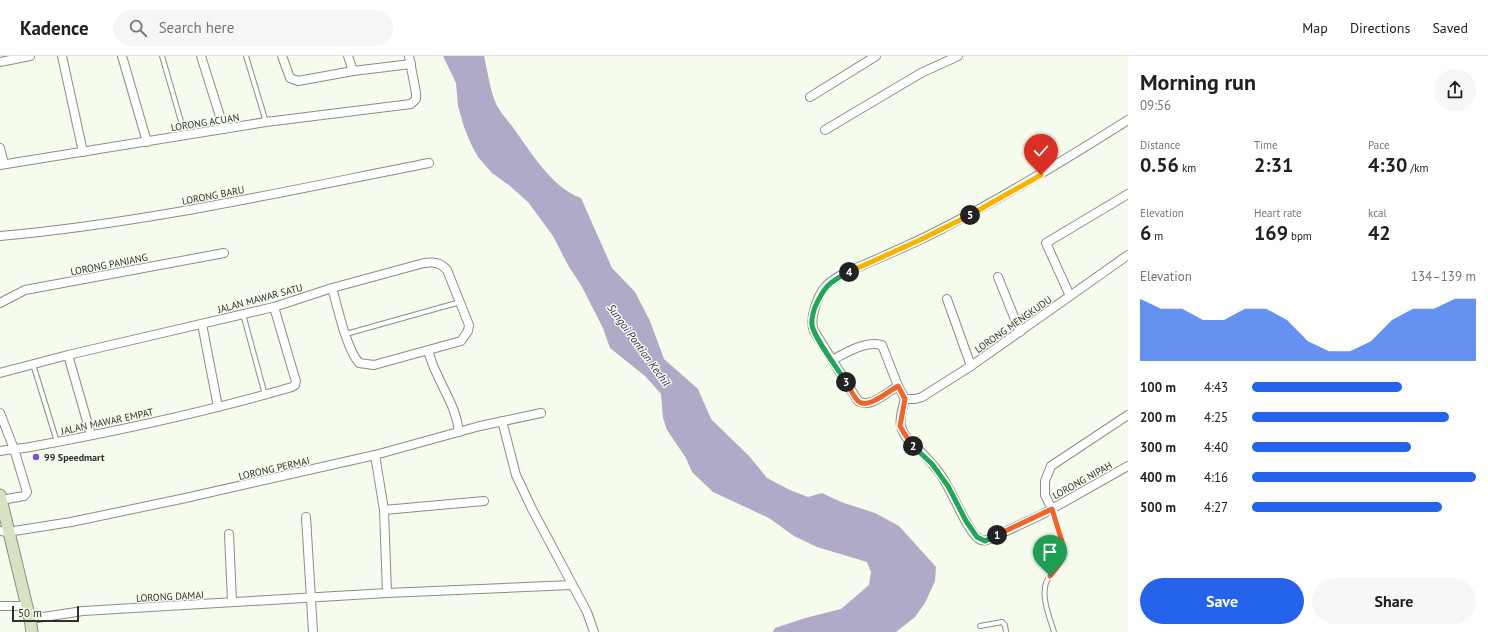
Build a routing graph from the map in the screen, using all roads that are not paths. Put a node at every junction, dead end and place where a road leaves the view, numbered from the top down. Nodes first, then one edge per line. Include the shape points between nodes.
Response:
1 (30, 56) edge
2 (62, 56) edge
3 (122, 56) edge
4 (162, 56) edge
5 (201, 56) edge
6 (246, 56) edge
7 (282, 56) edge
8 (348, 56) edge
9 (409, 56) edge
10 (876, 56) edge
11 (958, 56) edge
12 (0, 62) edge
13 (411, 64) junction
14 (353, 71) junction
15 (810, 97) dead end
16 (1128, 120) edge
17 (266, 122) junction
18 (224, 129) junction
19 (825, 130) dead end
20 (185, 135) junction
21 (147, 142) junction
22 (0, 148) edge
23 (83, 152) junction
24 (429, 163) dead end
25 (2, 165) edge
26 (1128, 194) edge
27 (0, 236) edge
28 (224, 253) dead end
29 (1128, 255) edge
30 (998, 277) dead end
31 (332, 288) junction
32 (1070, 296) junction
33 (947, 299) dead end
34 (460, 302) junction
35 (0, 303) edge
36 (274, 307) junction
37 (243, 314) junction
38 (202, 324) junction
39 (1020, 332) junction
40 (346, 334) junction
41 (428, 351) junction
42 (68, 355) junction
43 (832, 360) junction
44 (33, 364) junction
45 (971, 366) junction
46 (0, 373) edge
47 (898, 386) junction
48 (265, 395) junction
49 (905, 399) junction
50 (218, 407) junction
51 (541, 412) dead end
52 (0, 413) edge
53 (1128, 415) edge
54 (502, 421) junction
55 (459, 432) junction
56 (91, 435) junction
57 (57, 442) junction
58 (14, 448) junction
59 (0, 451) edge
60 (375, 454) junction
61 (1128, 466) edge
62 (1, 498) edge
63 (484, 501) dead end
64 (1052, 509) junction
65 (384, 510) junction
66 (306, 517) dead end
67 (4, 532) edge
68 (229, 534) dead end
69 (572, 585) junction
70 (387, 593) junction
71 (311, 597) junction
72 (232, 602) junction
73 (0, 606) edge
74 (26, 606) junction
75 (30, 619) junction
76 (980, 626) dead end
77 (32, 632) edge
78 (313, 632) edge
79 (594, 632) edge
80 (1006, 632) edge
81 (1054, 632) edge

1 - 12 street
2 - 23 street
3 - 21 street
4 - 20 lane
5 - 18 street
6 - 17 lane
7 - 14 street via 289,75 294,80
8 - 14 street
9 - 13 street
10 - 15 street
11 - 19 street via 922,73
13 - 14 street
13 - 17 street, LORONG ACUAN via 416,93 414,102
16 - 43 street via 983,208 826,286 813,314 812,325
17 - 18 street, LORONG ACUAN
18 - 20 street, LORONG ACUAN
20 - 21 street, LORONG ACUAN
21 - 23 street, LORONG ACUAN
22 - 25 street
23 - 25 street, LORONG ACUAN
24 - 27 street, LORONG BARU via 192,210 92,226
26 - 32 street via 1046,243
28 - 35 street, LORONG PANJANG via 25,290
29 - 32 street, LORONG MENGKUDU
30 - 39 street
31 - 34 street, JALAN MAWAR SATU via 432,262 443,265 447,270
31 - 36 street, JALAN MAWAR SATU
31 - 40 street
32 - 39 street, LORONG MENGKUDU
33 - 45 street
34 - 40 lane
34 - 41 street, JALAN MAWAR SATU via 469,325 468,332 461,340
36 - 37 street, JALAN MAWAR SATU
36 - 48 street, JALAN MAWAR EMPAT via 296,381 292,387
37 - 38 street, JALAN MAWAR SATU
37 - 48 lane
38 - 42 street, JALAN MAWAR SATU
38 - 50 street
39 - 45 street, LORONG MENGKUDU
40 - 41 street via 359,363 374,365
41 - 55 street via 457,417
42 - 44 street, JALAN MAWAR SATU
42 - 56 street
43 - 47 street via 861,403 867,404
43 - 47 street via 859,347 882,345
44 - 46 street, JALAN MAWAR SATU
44 - 57 lane
45 - 49 street, LORONG MENGKUDU via 922,397
47 - 49 street
48 - 50 street, JALAN MAWAR EMPAT
49 - 64 street, LORONG NIPAH via 900,426 909,441 923,454 948,486 966,521 980,539 987,540
50 - 56 street, JALAN MAWAR EMPAT
51 - 54 street, LORONG PERMAI
52 - 58 street
53 - 64 street via 1051,466 1045,482 1045,495
54 - 55 street, LORONG PERMAI
54 - 69 street via 516,475
55 - 60 street, LORONG PERMAI
56 - 57 street, JALAN MAWAR EMPAT
57 - 58 street, JALAN MAWAR EMPAT
58 - 59 street, JALAN MAWAR EMPAT
58 - 62 street via 26,494
60 - 65 street
60 - 67 street, LORONG PERMAI via 181,499 71,522
61 - 64 street, LORONG NIPAH
62 - 67 main road
63 - 65 street
64 - 81 lane via 1065,554 1046,583 1046,599
65 - 70 street
66 - 71 street
67 - 74 main road
68 - 72 street
69 - 70 street
69 - 79 street via 587,612
70 - 71 street
71 - 72 street, LORONG DAMAI
71 - 78 street
72 - 75 street, LORONG DAMAI via 83,611
73 - 74 street
74 - 75 main road
75 - 77 main road
76 - 80 lane via 1002,622

